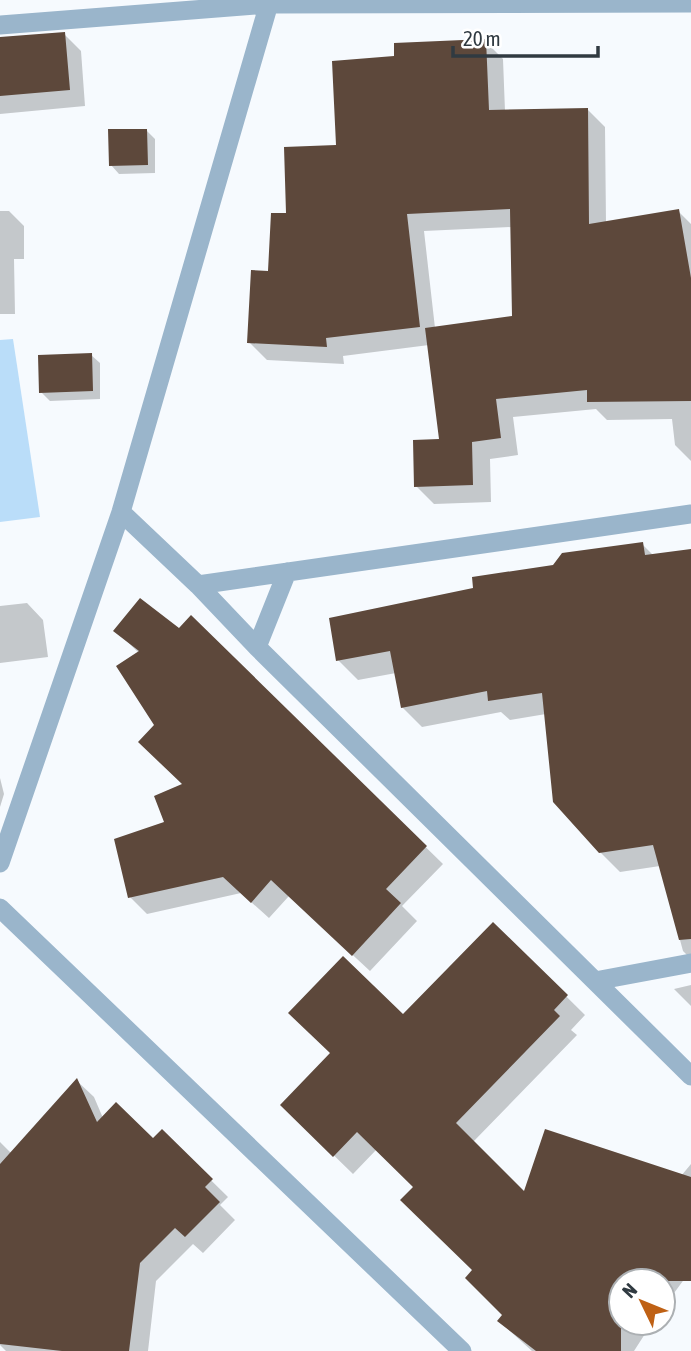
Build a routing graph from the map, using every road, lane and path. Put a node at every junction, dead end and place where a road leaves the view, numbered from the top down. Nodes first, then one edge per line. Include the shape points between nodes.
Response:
1 (270, 2) edge
2 (691, 3) edge
3 (0, 26) edge
4 (121, 512) junction
5 (691, 514) edge
6 (287, 572) junction
7 (198, 585) junction
8 (257, 647) junction
9 (0, 863) edge
10 (0, 908) edge
11 (691, 963) edge
12 (595, 981) junction
13 (691, 1076) edge
14 (462, 1351) edge

1 - 2 street
1 - 3 street
1 - 4 street
4 - 7 street
4 - 9 street
5 - 6 street
6 - 7 street
6 - 8 street
7 - 8 street
8 - 12 street
10 - 14 street
11 - 12 street
12 - 13 street

